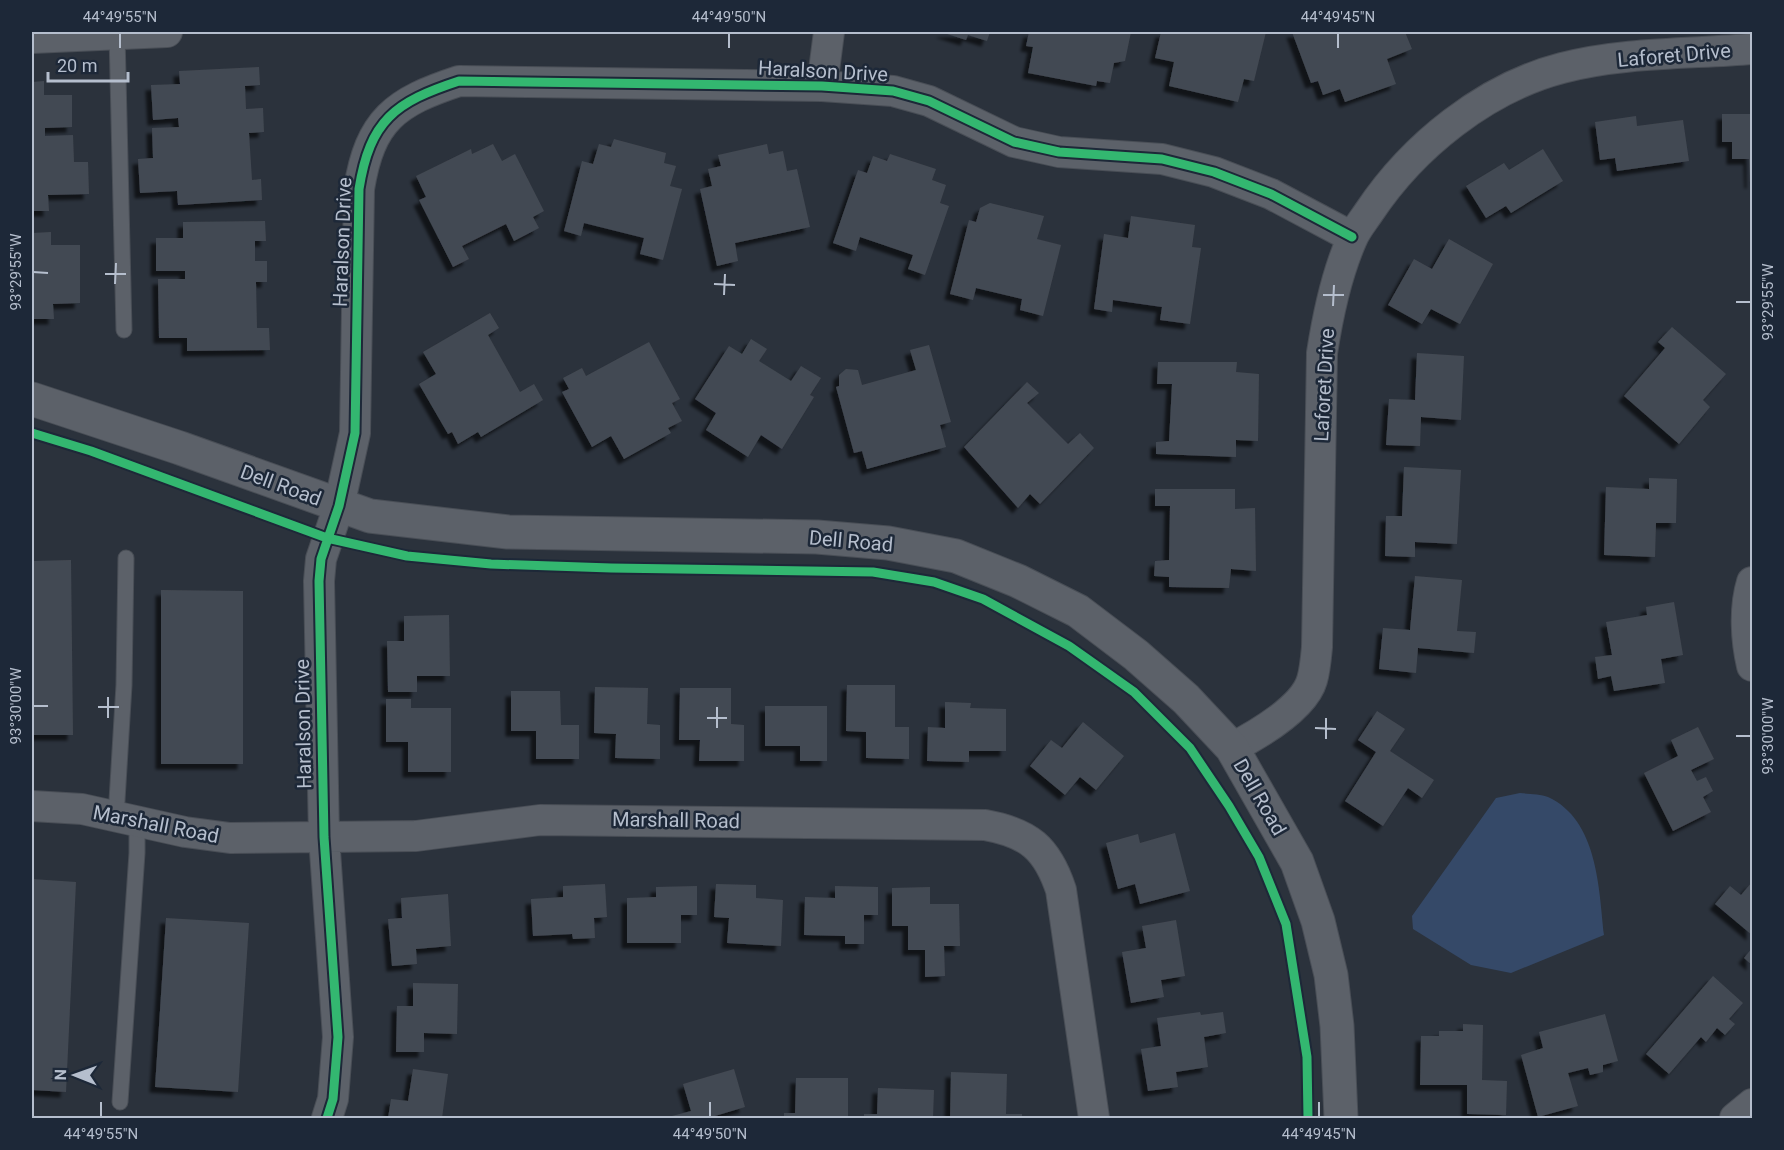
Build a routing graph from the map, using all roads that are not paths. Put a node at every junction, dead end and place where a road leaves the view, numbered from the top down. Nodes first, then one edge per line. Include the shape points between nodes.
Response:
1 (167, 32) edge
2 (829, 32) edge
3 (117, 34) junction
4 (32, 38) edge
5 (1752, 49) edge
6 (822, 86) junction
7 (1352, 237) junction
8 (124, 330) dead end
9 (32, 399) edge
10 (339, 506) junction
11 (126, 558) dead end
12 (1752, 582) edge
13 (1752, 666) edge
14 (1232, 748) junction
15 (32, 806) edge
16 (126, 820) junction
17 (324, 837) junction
18 (120, 1102) dead end
19 (1752, 1104) edge
20 (327, 1119) edge
21 (1094, 1119) edge
22 (1341, 1119) edge
23 (1735, 1119) edge

1 - 3 street
2 - 6 street
3 - 4 street
3 - 8 lane
5 - 7 street, Laforet Drive via 1614,59 1562,68 1508,89 1459,119 1414,156
6 - 7 street, Haralson Drive via 893,91 929,101 1014,142 1059,152 1162,159 1214,172 1271,194
6 - 10 street, Haralson Drive via 459,81 428,91 399,107 377,131 364,157 359,189 355,434
7 - 14 street, Laforet Drive via 1329,305 1322,353 1317,648 1312,681 1295,705 1259,734
9 - 10 street, Dell Road
10 - 14 street, Dell Road via 370,516 496,531 817,537 888,543 956,556 1078,611 1186,699
10 - 17 street, Haralson Drive via 324,548 319,581
11 - 16 lane
12 - 13 street via 1748,596 1748,648
14 - 22 street, Dell Road via 1297,862 1318,921 1332,985
15 - 16 street, Marshall Road via 81,809
16 - 17 street, Marshall Road via 230,838
16 - 18 lane via 137,853
17 - 20 street, Haralson Drive via 338,1037 333,1099
17 - 21 street, Marshall Road via 416,837 540,820 619,819 985,825 1011,830 1036,845 1053,867 1061,891
19 - 23 street

